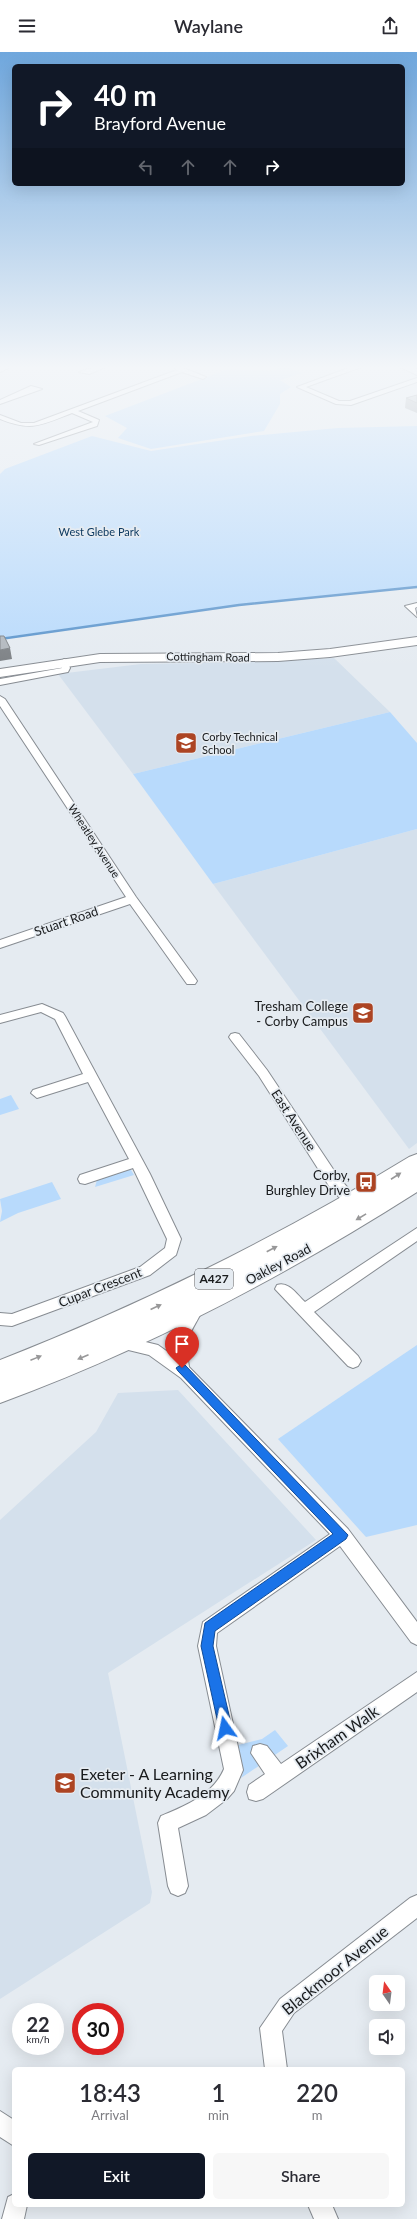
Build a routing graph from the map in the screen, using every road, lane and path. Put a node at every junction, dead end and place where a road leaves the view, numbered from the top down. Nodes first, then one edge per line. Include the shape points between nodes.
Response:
1 (410, 603) edge
2 (417, 615) edge
3 (417, 641) edge
4 (64, 662) junction
5 (0, 673) edge
6 (0, 682) edge
7 (0, 699) edge
8 (132, 899) junction
9 (0, 944) edge
10 (191, 981) dead end
11 (0, 1019) edge
12 (235, 1037) dead end
13 (91, 1076) junction
14 (37, 1094) dead end
15 (136, 1162) junction
16 (417, 1162) edge
17 (85, 1179) dead end
18 (417, 1181) edge
19 (353, 1203) junction
20 (417, 1234) edge
21 (282, 1289) dead end
22 (198, 1306) junction
23 (304, 1311) junction
24 (0, 1319) edge
25 (119, 1342) junction
26 (354, 1361) dead end
27 (182, 1368) junction
28 (0, 1372) edge
29 (0, 1391) edge
30 (342, 1535) junction
31 (414, 1627) edge
32 (417, 1681) edge
33 (260, 1753) dead end
34 (279, 1777) junction
35 (256, 1792) dead end
36 (178, 1886) dead end
37 (417, 1905) edge
38 (276, 2067) edge
39 (0, 2122) edge
40 (12, 2133) edge
41 (16, 2207) edge
42 (320, 2207) edge
43 (13, 2219) edge
44 (327, 2219) edge

1 - 2 street
3 - 4 street, Cottingham Road via 278,657 129,656
4 - 5 street, Cottingham Road
4 - 6 street via 65,670
7 - 8 street, Wheatley Avenue
8 - 9 street, Stuart Road
8 - 10 street, Wheatley Avenue
11 - 13 street, Cupar Crescent via 42,1008 54,1012 59,1016
12 - 19 street, East Avenue via 263,1073 334,1182
13 - 14 street
13 - 15 street, Cupar Crescent
15 - 17 street
15 - 24 street, Cupar Crescent via 174,1239 171,1251 145,1271 12,1320
19 -> 16 highway, Oakley Road / A427
18 -> 22 highway, Oakley Road / A427 via 299,1253
28 -> 19 highway, Oakley Road / A427 via 128,1320 289,1240
20 - 23 street
21 - 23 street, Oakley Road
22 - 25 highway, Oakley Road / A427
22 - 27 street via 179,1337
23 - 26 street, Oakley Road
25 - 27 street via 153,1350
25 -> 29 highway, Oakley Road / A427
27 - 30 street
30 - 31 street
30 - 36 street via 209,1628 207,1646 234,1770 226,1786 213,1798 192,1812 168,1823
32 - 34 street, Brixham Walk
33 - 34 street
34 - 35 street, Brixham Walk
37 - 38 street, Blackmoor Avenue via 287,2006 271,2028
39 - 40 street
41 - 43 street
42 - 44 street

